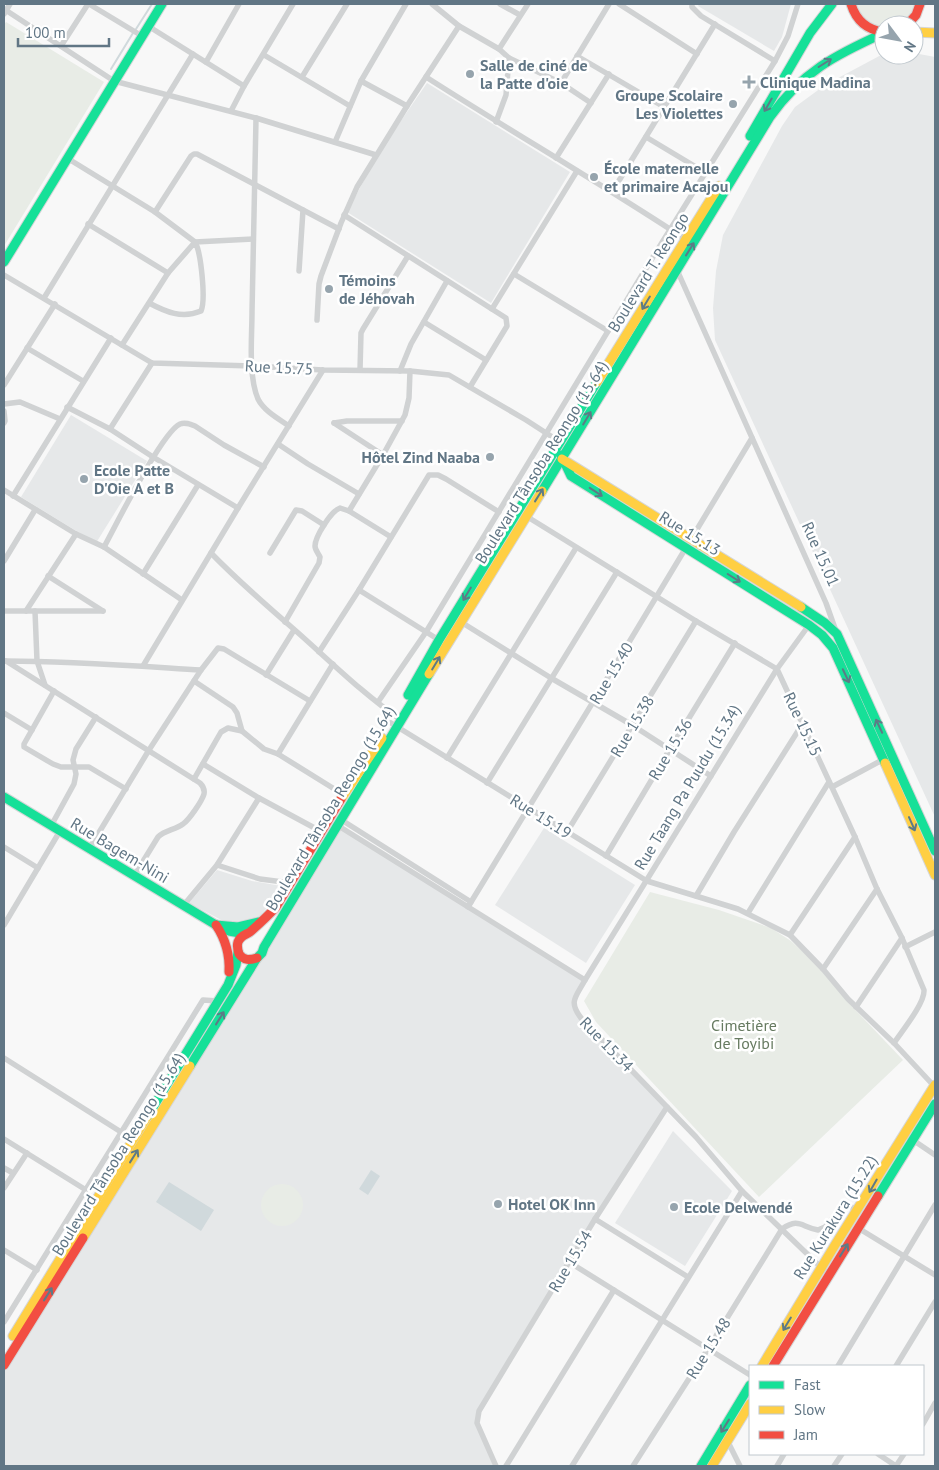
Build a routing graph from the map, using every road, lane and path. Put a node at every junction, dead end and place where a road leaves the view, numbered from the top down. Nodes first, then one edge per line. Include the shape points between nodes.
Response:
1 (10, 4) edge
2 (89, 4) edge
3 (162, 4) edge
4 (239, 4) edge
5 (293, 4) edge
6 (348, 4) edge
7 (406, 4) edge
8 (432, 4) edge
9 (500, 4) edge
10 (528, 4) edge
11 (610, 4) edge
12 (619, 4) edge
13 (692, 4) edge
14 (798, 4) edge
15 (823, 4) edge
16 (832, 4) edge
17 (850, 4) edge
18 (4, 11) edge
19 (520, 15) junction
20 (715, 24) junction
21 (148, 26) junction
22 (458, 26) junction
23 (874, 31) edge
24 (137, 33) junction
25 (810, 33) junction
26 (874, 38) edge
27 (61, 46) junction
28 (499, 49) junction
29 (193, 54) junction
30 (696, 54) junction
31 (264, 55) junction
32 (578, 56) junction
33 (509, 58) junction
34 (775, 61) junction
35 (206, 62) junction
36 (609, 74) junction
37 (302, 77) junction
38 (426, 77) junction
39 (361, 81) junction
40 (114, 82) junction
41 (561, 83) junction
42 (244, 86) junction
43 (167, 96) junction
44 (591, 102) junction
45 (350, 106) junction
46 (407, 106) junction
47 (664, 108) junction
48 (231, 112) junction
49 (256, 118) junction
50 (496, 122) junction
51 (646, 137) junction
52 (335, 142) junction
53 (376, 155) junction
54 (67, 158) junction
55 (556, 158) junction
56 (577, 171) junction
57 (706, 173) junction
58 (112, 185) junction
59 (254, 186) junction
60 (612, 192) junction
61 (303, 210) junction
62 (155, 212) junction
63 (344, 215) junction
64 (88, 224) junction
65 (339, 229) junction
66 (671, 229) junction
67 (253, 239) junction
68 (685, 239) junction
69 (195, 242) junction
70 (408, 256) junction
71 (4, 262) edge
72 (677, 270) junction
73 (299, 272) dead end
74 (168, 274) junction
75 (514, 274) junction
76 (4, 275) edge
77 (447, 281) junction
78 (44, 298) junction
79 (149, 303) junction
80 (55, 304) junction
81 (492, 309) junction
82 (317, 320) dead end
83 (424, 322) junction
84 (608, 331) junction
85 (111, 338) junction
86 (122, 345) junction
87 (27, 348) junction
88 (486, 360) junction
89 (152, 363) junction
90 (252, 366) junction
91 (323, 370) junction
92 (360, 370) junction
93 (400, 371) junction
94 (410, 371) junction
95 (83, 381) junction
96 (4, 385) edge
97 (470, 387) junction
98 (4, 404) edge
99 (67, 407) junction
100 (4, 411) edge
101 (60, 420) junction
102 (402, 421) junction
103 (4, 423) edge
104 (289, 426) junction
105 (110, 429) junction
106 (546, 433) junction
107 (752, 438) junction
108 (560, 442) junction
109 (278, 444) junction
110 (384, 455) junction
111 (153, 457) junction
112 (562, 459) junction
113 (264, 466) junction
114 (198, 485) junction
115 (4, 490) edge
116 (360, 494) junction
117 (13, 496) junction
118 (238, 508) junction
119 (35, 510) junction
120 (349, 511) junction
121 (499, 512) junction
122 (526, 516) junction
123 (324, 525) junction
124 (76, 534) junction
125 (391, 537) junction
126 (690, 539) junction
127 (4, 547) edge
128 (104, 547) junction
129 (576, 548) junction
130 (685, 548) junction
131 (10, 551) junction
132 (211, 553) junction
133 (270, 553) dead end
134 (4, 561) edge
135 (618, 572) junction
136 (143, 574) junction
137 (48, 576) junction
138 (360, 590) junction
139 (657, 596) junction
140 (182, 600) junction
141 (4, 611) edge
142 (26, 611) junction
143 (35, 611) junction
144 (696, 620) junction
145 (285, 622) junction
146 (460, 622) junction
147 (809, 625) junction
148 (294, 630) junction
149 (426, 632) junction
150 (837, 634) junction
151 (439, 640) junction
152 (735, 643) junction
153 (319, 652) junction
154 (512, 653) junction
155 (5, 661) edge
156 (37, 661) junction
157 (333, 664) junction
158 (143, 666) junction
159 (777, 669) junction
160 (201, 670) junction
161 (266, 675) junction
162 (552, 678) junction
163 (194, 681) junction
164 (46, 685) junction
165 (54, 691) junction
166 (310, 702) junction
167 (378, 702) junction
168 (593, 702) junction
169 (4, 713) edge
170 (96, 717) junction
171 (396, 722) junction
172 (803, 723) junction
173 (632, 725) junction
174 (32, 730) junction
175 (242, 731) junction
176 (670, 749) junction
177 (149, 750) junction
178 (278, 754) junction
179 (888, 757) junction
180 (447, 758) junction
181 (203, 764) junction
182 (74, 766) junction
183 (711, 776) junction
184 (194, 779) junction
185 (487, 782) junction
186 (830, 784) junction
187 (126, 789) junction
188 (344, 795) junction
189 (4, 797) edge
190 (259, 798) junction
191 (529, 808) junction
192 (335, 820) junction
193 (50, 826) junction
194 (60, 831) junction
195 (567, 832) junction
196 (326, 835) junction
197 (855, 838) junction
198 (4, 847) edge
199 (89, 849) junction
200 (935, 851) edge
201 (606, 856) junction
202 (217, 865) junction
203 (38, 868) junction
204 (935, 875) edge
205 (134, 876) junction
206 (647, 881) junction
207 (291, 883) junction
208 (877, 889) junction
209 (696, 896) junction
210 (470, 904) junction
211 (182, 906) junction
212 (748, 914) junction
213 (265, 919) junction
214 (4, 925) edge
215 (218, 926) junction
216 (935, 932) edge
217 (247, 934) junction
218 (790, 935) junction
219 (902, 938) junction
220 (264, 947) junction
221 (905, 947) junction
222 (238, 949) junction
223 (257, 958) junction
224 (823, 970) junction
225 (585, 980) junction
226 (220, 997) junction
227 (856, 1007) junction
228 (894, 1043) junction
229 (4, 1058) edge
230 (935, 1085) edge
231 (935, 1104) edge
232 (667, 1107) junction
233 (122, 1132) junction
234 (904, 1134) junction
235 (4, 1139) edge
236 (913, 1140) junction
237 (27, 1153) junction
238 (935, 1155) edge
239 (4, 1168) edge
240 (13, 1173) junction
241 (4, 1188) edge
242 (86, 1190) junction
243 (742, 1191) junction
244 (935, 1205) edge
245 (858, 1210) junction
246 (595, 1219) junction
247 (858, 1228) junction
248 (782, 1229) junction
249 (4, 1250) edge
250 (904, 1256) junction
251 (569, 1262) junction
252 (821, 1268) junction
253 (37, 1270) junction
254 (829, 1275) junction
255 (935, 1275) edge
256 (688, 1277) junction
257 (614, 1290) junction
258 (935, 1302) edge
259 (661, 1320) junction
260 (4, 1322) edge
261 (708, 1349) junction
262 (4, 1351) edge
263 (4, 1365) edge
264 (763, 1365) edge
265 (774, 1365) edge
266 (839, 1365) edge
267 (897, 1365) edge
268 (749, 1373) edge
269 (749, 1388) edge
270 (935, 1403) edge
271 (749, 1406) edge
272 (924, 1422) edge
273 (728, 1440) junction
274 (783, 1455) edge
275 (841, 1455) edge
276 (880, 1455) edge
277 (903, 1455) edge
278 (496, 1466) edge
279 (506, 1466) edge
280 (572, 1466) edge
281 (632, 1466) edge
282 (701, 1466) edge
283 (712, 1466) edge
284 (740, 1466) edge
285 (777, 1466) edge
286 (834, 1466) edge
287 (896, 1466) edge

1 - 18 street
2 - 24 street
2 - 27 street
3 - 21 main road
4 - 35 street
5 - 31 street
6 - 37 street
7 - 39 street
8 - 22 street
9 - 19 street
10 - 19 street
11 - 32 street
12 - 30 street
13 - 20 street via 696,11
14 - 34 street via 788,36
15 - 25 main road
16 - 25 main road, Boulevard T. Reongo
17 - 23 main road via 864,26
18 - 27 street
19 - 28 street
20 - 30 street
20 - 34 street
21 - 24 main road
21 - 29 street
22 - 28 street
22 - 38 street
24 - 40 main road
25 -> 68 main road, Boulevard T. Reongo
72 -> 26 main road, Boulevard Tânsoba Reongo (15.64) via 770,117 794,86 827,61
27 - 40 street
28 - 33 street
29 - 35 street
29 - 43 street
30 - 47 street
31 - 37 street
31 - 42 street
32 - 36 street
32 - 41 street
33 - 41 street
33 - 50 street via 506,95
34 - 57 street
35 - 42 street
36 - 44 street
36 - 47 street
37 - 45 street
38 - 46 street
38 - 50 street
39 - 45 street
39 - 46 street
40 - 43 street
40 - 54 main road
41 - 44 street
42 - 48 street
43 - 48 street
43 - 58 street
44 - 55 street
45 - 52 street
46 - 53 street
47 - 51 street
48 - 49 street
49 - 52 street
49 - 59 street
50 - 55 street
51 - 57 street
51 - 60 street
52 - 53 street
53 - 63 street
54 - 58 street
54 - 71 main road
55 - 56 street
56 - 60 street
56 - 75 street
57 - 66 street
58 - 62 street
58 - 64 street
59 - 61 street
59 - 62 street via 194,154
59 - 67 street
60 - 66 street
61 - 65 street
61 - 73 street
62 - 69 street
63 - 65 street
63 - 70 street
64 - 74 street
64 - 78 street
65 - 82 street via 319,284
66 - 68 street
66 - 84 street
67 - 69 street
67 - 90 street
68 -> 108 main road, Boulevard T. Reongo
69 - 74 street
69 - 79 street via 203,290 201,311 180,315
70 - 77 street
70 - 92 street via 361,333
72 - 107 street, Rue 15.01
112 -> 72 main road, Boulevard Tânsoba Reongo (15.64)
74 - 79 street
75 - 81 street
75 - 84 street
76 - 78 street, Rue 15.75
77 - 81 street
77 - 83 street
78 - 80 street, Rue 15.75
79 - 86 street
80 - 85 street, Rue 15.75
80 - 87 street
81 - 88 street via 506,318 507,326
83 - 88 street
83 - 93 street
84 - 106 street
85 - 86 street, Rue 15.75
85 - 95 street
86 - 89 street, Rue 15.75
87 - 95 street
87 - 96 street
88 - 97 street
89 - 90 street, Rue 15.75
89 - 105 street
90 - 91 street, Rue 15.75
90 - 104 street via 260,404
91 - 92 street, Rue 15.75
91 - 104 street
92 - 93 street, Rue 15.75
93 - 94 street, Rue 15.75
94 - 97 street, Rue 15.75 via 449,375
94 - 102 street via 409,398
95 - 99 street
97 - 106 street, Rue 15.75
98 - 101 street via 20,402
99 - 101 street
99 - 105 street
100 - 103 street
101 - 117 street
102 - 110 street
102 - 110 street via 334,423
104 - 109 street
105 - 111 street
106 - 108 street, Rue 15.75
106 - 121 street
107 - 126 street, Rue 15.40
107 - 150 street, Rue 15.01
108 - 112 main road, Rue 15.13
108 -> 151 main road, Boulevard T. Reongo
109 - 113 street
109 - 116 street
110 - 116 street
111 - 113 street via 175,427 185,423
111 - 114 street
111 - 128 street
122 -> 112 main road, Boulevard Tânsoba Reongo (15.64)
112 - 126 main road, Rue 15.13
112 -> 130 main road, Rue 15.13 via 571,476
113 - 118 street
114 - 118 street
114 - 136 street
115 - 117 street
116 - 120 street
117 - 119 street
118 - 132 street
119 - 124 street
119 - 131 street
120 - 123 street via 336,510
120 - 125 street
121 - 125 street via 433,474 429,475
121 - 149 street
122 - 129 street
122 - 146 main road, Boulevard Tânsoba Reongo (15.64)
123 - 133 street via 296,510
123 - 145 street via 315,544 319,563
124 - 128 street
124 - 137 street
125 - 138 street
126 - 130 street, Rue 15.40
126 - 150 main road, Rue 15.13 via 825,622
127 - 131 street
128 - 136 street
129 - 135 street
129 - 154 street
130 - 139 street, Rue 15.40
130 -> 147 main road, Rue 15.13
131 - 134 street
132 - 140 street
132 - 145 street, Rue 15.19
135 - 139 street
135 - 162 street
136 - 140 street
137 - 142 street
137 - 143 street via 103,611
138 - 149 street
138 - 153 street
139 - 144 street
139 - 168 street, Rue 15.40
140 - 158 street
141 - 142 street
142 - 143 street
143 - 156 street
144 - 152 street
144 - 173 street, Rue 15.38
145 - 148 street, Rue 15.19
146 - 154 street
171 -> 146 main road, Boulevard Tânsoba Reongo (15.64)
147 - 159 street, Rue Taang Pa Puudu (15.34)
147 -> 179 main road, Rue 15.01 via 833,648
148 - 153 street, Rue 15.19
148 - 161 street
149 - 151 street
149 - 167 street
179 -> 150 main road, Rue 15.01
151 - 171 main road, Boulevard T. Reongo
152 - 159 street
152 - 176 street, Rue 15.36
153 - 157 street, Rue 15.19
154 - 162 street
154 - 180 street
155 - 156 street
155 - 164 street
156 - 158 street
156 - 164 street
157 - 166 street
157 - 167 street, Rue 15.19
158 - 160 street
159 - 172 street, Rue 15.15
159 - 183 street, Rue Taang Pa Puudu (15.34)
160 - 161 street via 216,650 222,648
160 - 163 street
161 - 166 street
162 - 168 street
162 - 185 street
163 - 175 street via 233,707
163 - 177 street
164 - 165 street
165 - 170 street
165 - 174 street
166 - 178 street
167 - 171 street, Rue 15.19
168 - 173 street
168 - 191 street, Rue 15.40
169 - 174 street
170 - 177 street
170 - 182 street via 76,749
171 - 180 street, Rue 15.19
171 - 188 main road, Boulevard T. Reongo
171 - 192 main road, Boulevard Tânsoba Reongo (15.64)
172 - 186 street, Rue 15.15
172 - 209 street
173 - 176 street
173 - 195 street, Rue 15.38
174 - 182 street via 24,744 26,750 62,767
175 - 178 street via 264,749
175 - 181 street via 228,728 221,732
176 - 183 street
176 - 201 street, Rue 15.36
177 - 184 street
177 - 187 street
178 - 188 street
179 - 186 street
179 - 200 main road, Rue 15.01
179 -> 204 main road, Rue 15.01
180 - 185 street, Rue 15.19
181 - 184 street
181 - 190 street
182 - 187 street via 89,767
182 - 193 street via 74,784
183 - 206 street, Rue Taang Pa Puudu (15.34)
184 - 205 street via 203,786 201,800 184,824 161,833
185 - 191 street, Rue 15.19
186 - 197 street, Rue 15.15
186 - 212 street
187 - 199 street
188 - 192 main road, Boulevard T. Reongo
189 - 193 main road, Rue Bagem-Nini
190 - 196 street
190 - 202 street
191 - 195 street, Rue 15.19
191 - 210 street, Rue 15.40
192 - 196 main road, Boulevard Tânsoba Reongo (15.64)
192 - 210 street
193 - 194 main road, Rue Bagem-Nini
194 - 199 main road, Rue Bagem-Nini
194 - 203 street
195 - 201 street, Rue 15.19
196 - 207 main road
196 - 220 main road, Boulevard Tânsoba Reongo (15.64)
197 - 208 street, Rue 15.15
197 - 218 street
198 - 203 street
199 - 205 main road, Rue Bagem-Nini
201 - 206 street, Rue 15.19
202 - 207 street
202 - 211 street
203 - 214 street
205 - 211 main road, Rue Bagem-Nini
206 - 209 street, Rue 15.19
206 - 225 street, Rue Taang Pa Puudu (15.34)
207 - 213 main road
208 - 219 street, Rue 15.15
208 - 224 street
209 - 212 street, Rue 15.19
210 - 225 street
211 - 215 main road, Rue Bagem-Nini
212 - 218 street, Rue 15.19
213 - 215 main road via 239,927
213 - 217 main road
215 - 217 main road
215 - 222 main road via 232,938
215 - 226 main road via 230,956 228,975
216 - 221 street
217 - 220 main road via 259,936
217 - 222 main road via 240,939
218 - 224 street
219 - 221 street, Rue 15.15
219 - 227 street
220 - 223 main road, Boulevard Tânsoba Reongo (15.64)
221 - 228 street, Rue 15.15 via 924,994
222 - 223 main road via 246,959
222 - 226 main road via 234,971
263 -> 223 main road, Boulevard Tânsoba Reongo (15.64)
224 - 227 street
225 - 232 street, Rue 15.34 via 573,1004 574,1009
226 - 233 street via 203,1000
226 - 262 main road
227 - 228 street
228 - 230 street
229 - 233 street
230 - 234 main road, Rue Kurakura (15.22)
231 - 236 main road, Rue Kurakura (15.22)
232 - 243 street, Rue 15.34
232 - 246 street, Rue 15.54
233 - 242 street
234 - 236 street
234 -> 245 main road, Rue Kurakura (15.22)
235 - 237 street
236 - 238 street
236 - 247 main road, Rue Kurakura (15.22)
237 - 240 street
237 - 242 street
239 - 240 street
240 - 241 street
242 - 253 street
243 - 248 street, Rue 15.34
243 - 256 street
244 - 250 street
245 - 248 street via 845,1204 825,1227 818,1230 795,1222
245 - 252 main road, Rue Kurakura (15.22)
246 - 251 street, Rue 15.54
246 - 256 street
247 - 250 street
254 -> 247 main road, Rue Kurakura (15.22)
248 - 252 street, Rue 15.34
248 - 261 street, Rue 15.48
249 - 253 street
250 - 255 street
250 - 266 street
251 - 257 street
251 - 278 street, Rue 15.54 via 479,1410 477,1423
252 - 254 street, Rue 15.34
252 -> 264 main road, Rue Kurakura (15.22)
253 - 260 street
254 - 265 main road, Rue Kurakura (15.22)
256 - 259 street
257 - 259 street
257 - 279 street
258 - 267 street
259 - 261 street
259 - 280 street
261 - 268 street
261 - 281 street, Rue 15.48
269 -> 282 main road
270 - 272 street
271 - 273 main road
273 - 283 main road
273 - 284 street
274 - 285 street
275 - 286 street
276 - 287 street
277 - 287 street

